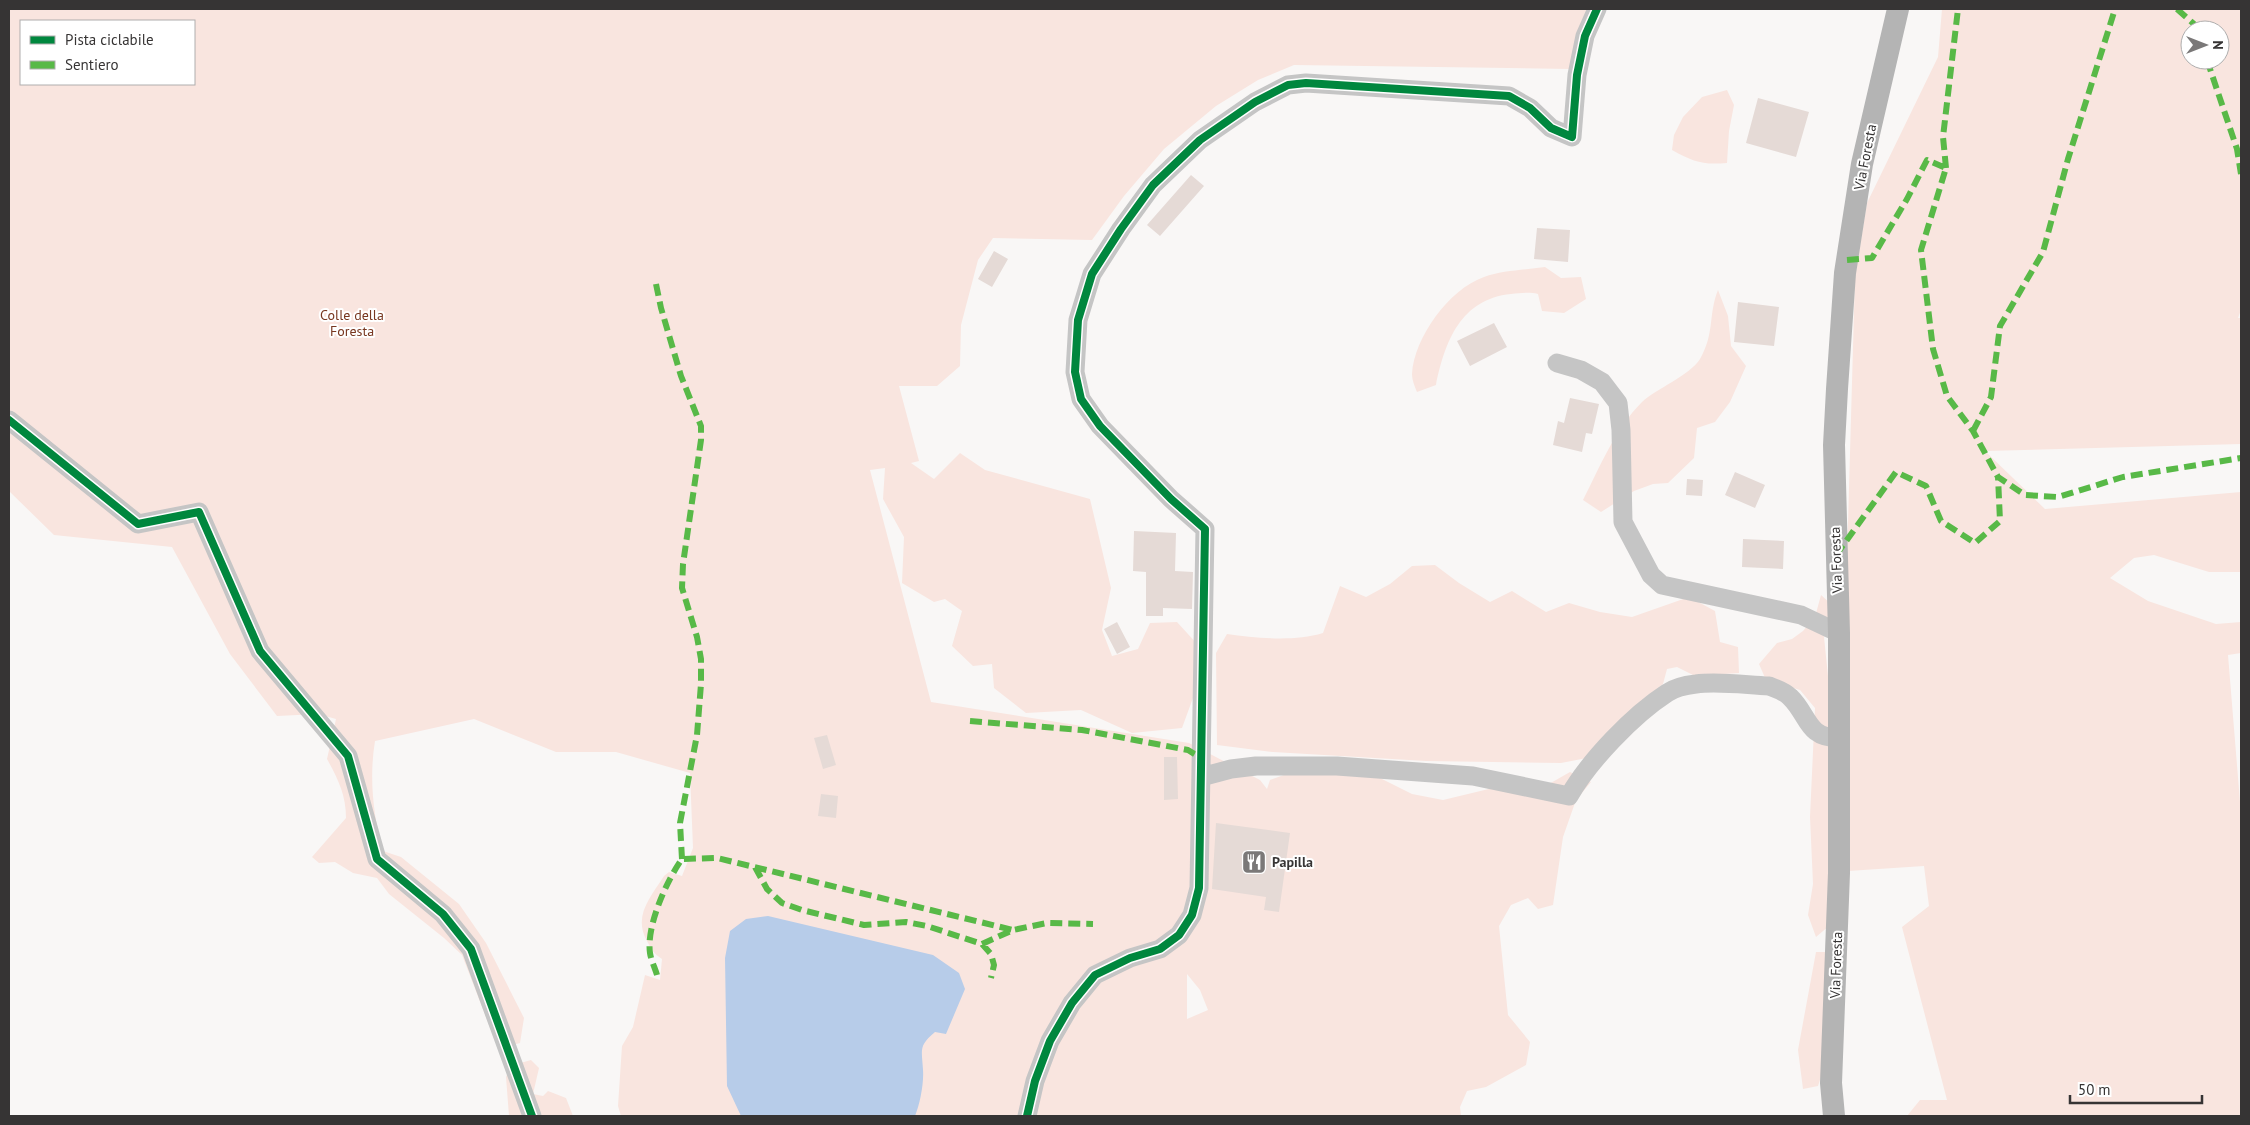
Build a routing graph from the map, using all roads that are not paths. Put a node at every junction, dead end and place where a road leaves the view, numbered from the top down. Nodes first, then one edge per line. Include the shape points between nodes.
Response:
1 (1598, 9) edge
2 (1898, 9) edge
3 (1557, 363) dead end
4 (9, 420) edge
5 (1839, 633) junction
6 (1839, 738) junction
7 (1201, 777) junction
8 (532, 1116) edge
9 (1027, 1116) edge
10 (1834, 1116) edge

1 - 7 street via 1585,36 1577,75 1572,137 1550,128 1530,108 1509,96 1306,83 1288,85 1255,102 1200,140 1153,185 1092,274 1078,320 1075,372 1081,399 1106,432 1170,499 1205,529
2 - 5 main road, Via Foresta via 1862,164 1845,273 1834,445
3 - 5 street via 1581,370 1602,382 1618,403 1623,522 1638,552 1662,586 1801,615
4 - 8 street via 138,524 199,512 260,651 348,756 377,859 443,914 471,949
5 - 6 main road, Via Foresta
6 - 7 street via 1828,738 1817,732 1808,724 1792,698 1778,689 1697,683 1668,692 1646,709 1592,764 1569,796 1473,776 1337,766 1256,766
6 - 10 main road, Via Foresta via 1839,873 1831,1083
7 - 9 street via 1199,888 1192,915 1179,935 1166,945 1095,975 1072,1002 1050,1041 1035,1080

